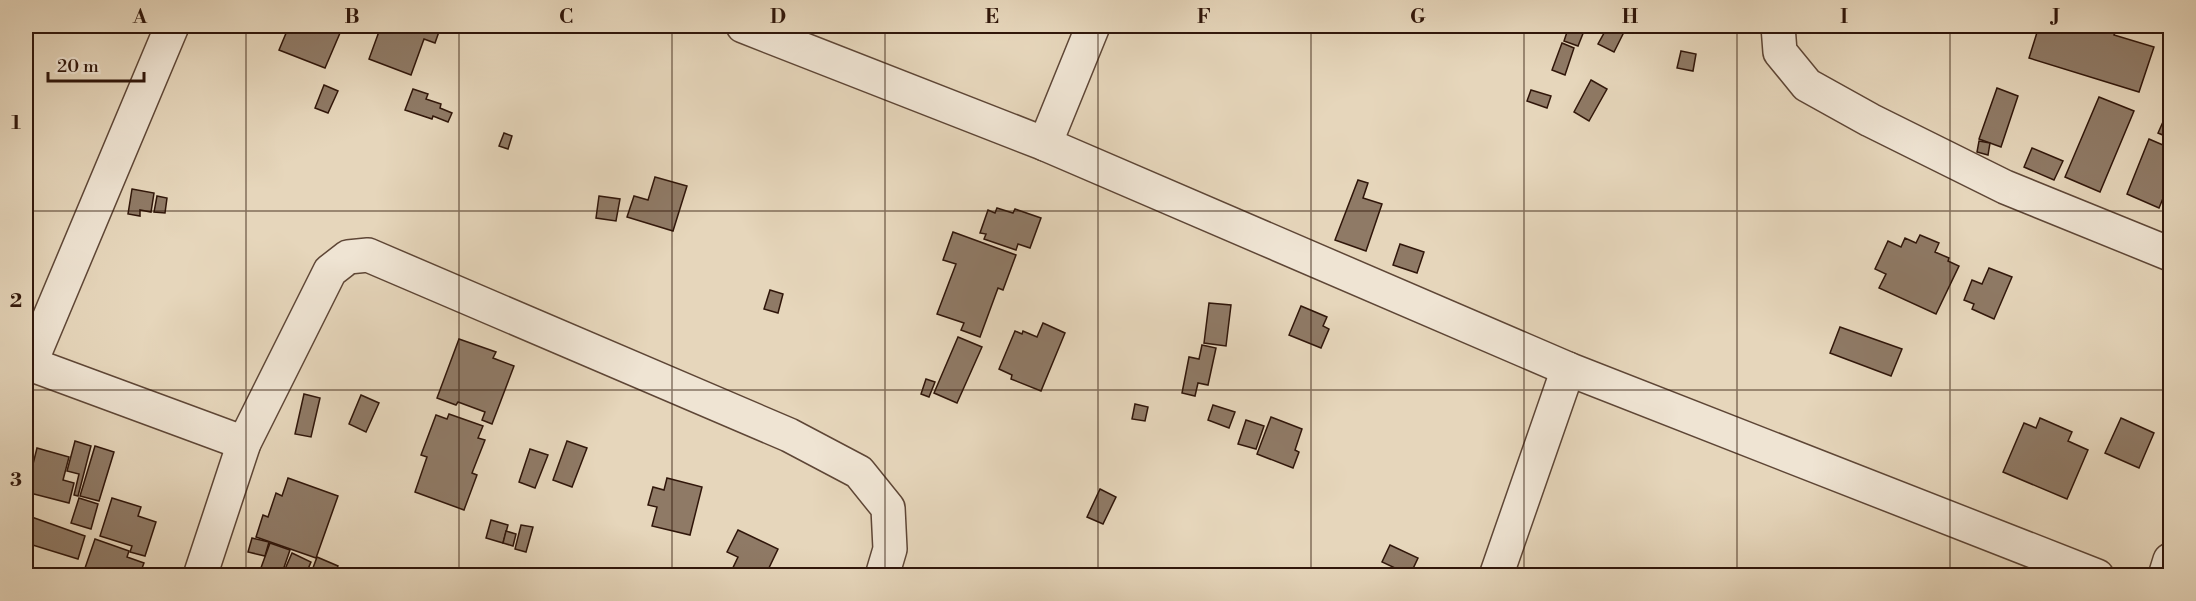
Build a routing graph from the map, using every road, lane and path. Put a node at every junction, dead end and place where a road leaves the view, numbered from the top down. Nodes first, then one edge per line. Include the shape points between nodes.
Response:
1 (172, 26) edge
2 (744, 26) edge
3 (1093, 26) edge
4 (1778, 26) edge
5 (1045, 144) junction
6 (2170, 254) edge
7 (28, 363) edge
8 (1568, 369) junction
9 (244, 443) junction
10 (2170, 560) edge
11 (200, 576) edge
12 (882, 576) edge
13 (1496, 576) edge
14 (2097, 576) edge
15 (2164, 576) edge

1 - 7 street
2 - 5 street
3 - 5 street
4 - 6 street via 1780,52 1808,85 2005,187
5 - 8 street
7 - 9 street
8 - 13 street
8 - 14 street
9 - 11 street
9 - 12 street via 330,271 348,257 368,255 789,435 859,472 888,508 890,549
10 - 15 street

